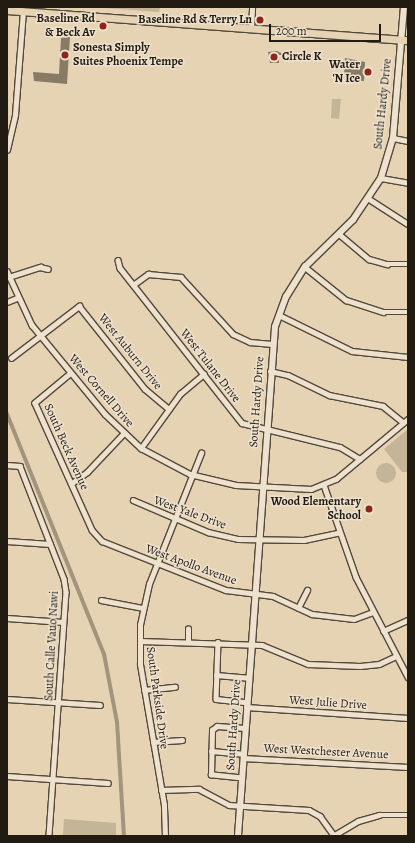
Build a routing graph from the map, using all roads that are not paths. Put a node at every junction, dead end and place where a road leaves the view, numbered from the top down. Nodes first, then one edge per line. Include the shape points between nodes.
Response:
1 (252, 7) edge
2 (404, 7) edge
3 (7, 10) edge
4 (23, 11) junction
5 (251, 28) junction
6 (404, 40) edge
7 (393, 138) junction
8 (408, 141) edge
9 (7, 150) edge
10 (381, 178) junction
11 (408, 183) edge
12 (370, 199) junction
13 (408, 224) edge
14 (339, 234) junction
15 (118, 260) dead end
16 (408, 264) edge
17 (305, 267) junction
18 (48, 268) dead end
19 (7, 271) edge
20 (9, 277) junction
21 (133, 285) junction
22 (17, 298) junction
23 (7, 302) edge
24 (408, 312) edge
25 (279, 315) junction
26 (40, 336) junction
27 (272, 344) junction
28 (408, 357) edge
29 (11, 358) dead end
30 (270, 371) junction
31 (71, 373) junction
32 (204, 374) junction
33 (168, 409) junction
34 (406, 420) edge
35 (266, 429) junction
36 (124, 433) junction
37 (141, 448) junction
38 (201, 453) dead end
39 (360, 459) junction
40 (7, 465) edge
41 (190, 474) junction
42 (72, 483) junction
43 (324, 485) junction
44 (263, 487) junction
45 (133, 500) dead end
46 (173, 518) junction
47 (338, 533) junction
48 (7, 541) edge
49 (102, 541) joint
50 (257, 541) junction
51 (50, 544) junction
52 (156, 564) junction
53 (307, 590) dead end
54 (254, 594) junction
55 (101, 600) dead end
56 (143, 608) junction
57 (298, 608) junction
58 (373, 612) junction
59 (7, 618) edge
60 (408, 620) edge
61 (64, 622) junction
62 (188, 629) dead end
63 (383, 631) junction
64 (188, 640) junction
65 (140, 641) junction
66 (218, 642) junction
67 (250, 644) junction
68 (396, 656) junction
69 (216, 675) junction
70 (408, 675) edge
71 (248, 678) junction
72 (175, 687) dead end
73 (144, 690) junction
74 (7, 699) edge
75 (58, 702) junction
76 (100, 705) dead end
77 (246, 705) junction
78 (408, 718) edge
79 (245, 728) junction
80 (182, 740) dead end
81 (153, 742) junction
82 (211, 751) junction
83 (243, 756) junction
84 (408, 767) edge
85 (7, 776) edge
86 (242, 778) junction
87 (53, 779) junction
88 (108, 783) dead end
89 (162, 790) junction
90 (240, 806) junction
91 (408, 815) edge
92 (333, 835) edge
93 (49, 836) edge
94 (165, 836) edge
95 (238, 836) edge

1 - 5 street
2 - 6 street, South Hardy Drive
3 - 4 main road
4 - 5 main road
4 - 9 street via 16,111
5 - 6 main road
6 - 7 street, South Hardy Drive
7 - 8 street
7 - 10 street, South Hardy Drive
10 - 11 street
10 - 12 street, South Hardy Drive
12 - 13 street
12 - 14 street, South Hardy Drive
14 - 16 street via 369,259 387,264
14 - 17 street, South Hardy Drive
15 - 21 street, West Tulane Drive via 120,268
17 - 24 street via 346,300 384,312
17 - 25 street, South Hardy Drive
18 - 20 street via 40,267
19 - 20 street
20 - 22 street
21 - 27 street via 148,274 181,277 233,334 250,342
21 - 32 street, West Tulane Drive
22 - 23 street
22 - 26 street
25 - 27 street, South Hardy Drive
25 - 28 street via 352,351
26 - 29 street
26 - 31 street, West Cornell Drive
26 - 33 street, West Auburn Drive via 79,306 145,389
27 - 30 street, South Hardy Drive
30 - 34 street via 288,375 329,395 383,406
30 - 35 street, South Hardy Drive
31 - 36 street, West Cornell Drive
31 - 42 street, South Beck Avenue via 35,403
32 - 33 street
32 - 35 street, West Tulane Drive via 242,423
33 - 37 street
34 - 39 street, West Cornell Drive
35 - 39 street, West Tulane Drive via 340,447
35 - 44 street, South Hardy Drive
36 - 37 street, West Cornell Drive
36 - 42 street via 87,472
37 - 41 street, West Cornell Drive
38 - 41 street, South Parkside Drive
39 - 43 street, West Cornell Drive
40 - 51 street, South Calle Vauo Nawi via 20,466
41 - 44 street, West Cornell Drive via 217,482
41 - 46 street, South Parkside Drive
42 - 49 street, South Beck Avenue via 92,530
43 - 44 street, West Cornell Drive via 299,490
43 - 47 street
44 - 50 street, South Hardy Drive
45 - 46 street, West Yale Drive
46 - 50 street, West Yale Drive via 222,537
46 - 52 street, South Parkside Drive
47 - 50 street, West Yale Drive via 304,540
47 - 58 street
48 - 51 street
49 - 52 street, West Apollo Avenue
50 - 54 street, South Hardy Drive
51 - 61 street, South Calle Vauo Nawi via 64,579
52 - 54 street, West Apollo Avenue via 226,590
52 - 56 street, South Parkside Drive
53 - 57 street
54 - 57 street, West Apollo Avenue via 273,596
54 - 67 street, South Hardy Drive
55 - 56 street
56 - 65 street, South Parkside Drive
57 - 58 street, West Apollo Avenue via 324,617 354,619
58 - 63 street
59 - 61 street
60 - 63 street
61 - 75 street, South Calle Vauo Nawi
62 - 64 street
63 - 68 street
64 - 65 street
64 - 66 street
65 - 73 street, South Parkside Drive
66 - 67 street
66 - 69 street
67 - 68 street via 308,664 360,666 379,664
67 - 71 street, South Hardy Drive
68 - 70 street
69 - 71 street
69 - 77 street, West Julie Drive via 216,699
71 - 77 street, South Hardy Drive
72 - 73 street
73 - 81 street, South Parkside Drive
74 - 75 street
75 - 76 street
75 - 87 street, South Calle Vauo Nawi
77 - 78 street, West Julie Drive
77 - 79 street, South Hardy Drive
79 - 82 street via 214,727
79 - 83 street, South Hardy Drive
80 - 81 street
81 - 89 street, South Parkside Drive
82 - 83 street, West Westchester Avenue
82 - 86 street via 210,775
83 - 84 street, West Westchester Avenue
83 - 86 street, South Hardy Drive
85 - 87 street
86 - 90 street, South Hardy Drive
87 - 88 street
87 - 93 street, South Calle Vauo Nawi
89 - 90 street via 199,789 224,803
89 - 94 street, South Parkside Drive
90 - 92 street via 309,810 320,816
90 - 95 street, South Hardy Drive
91 - 92 street via 372,817

